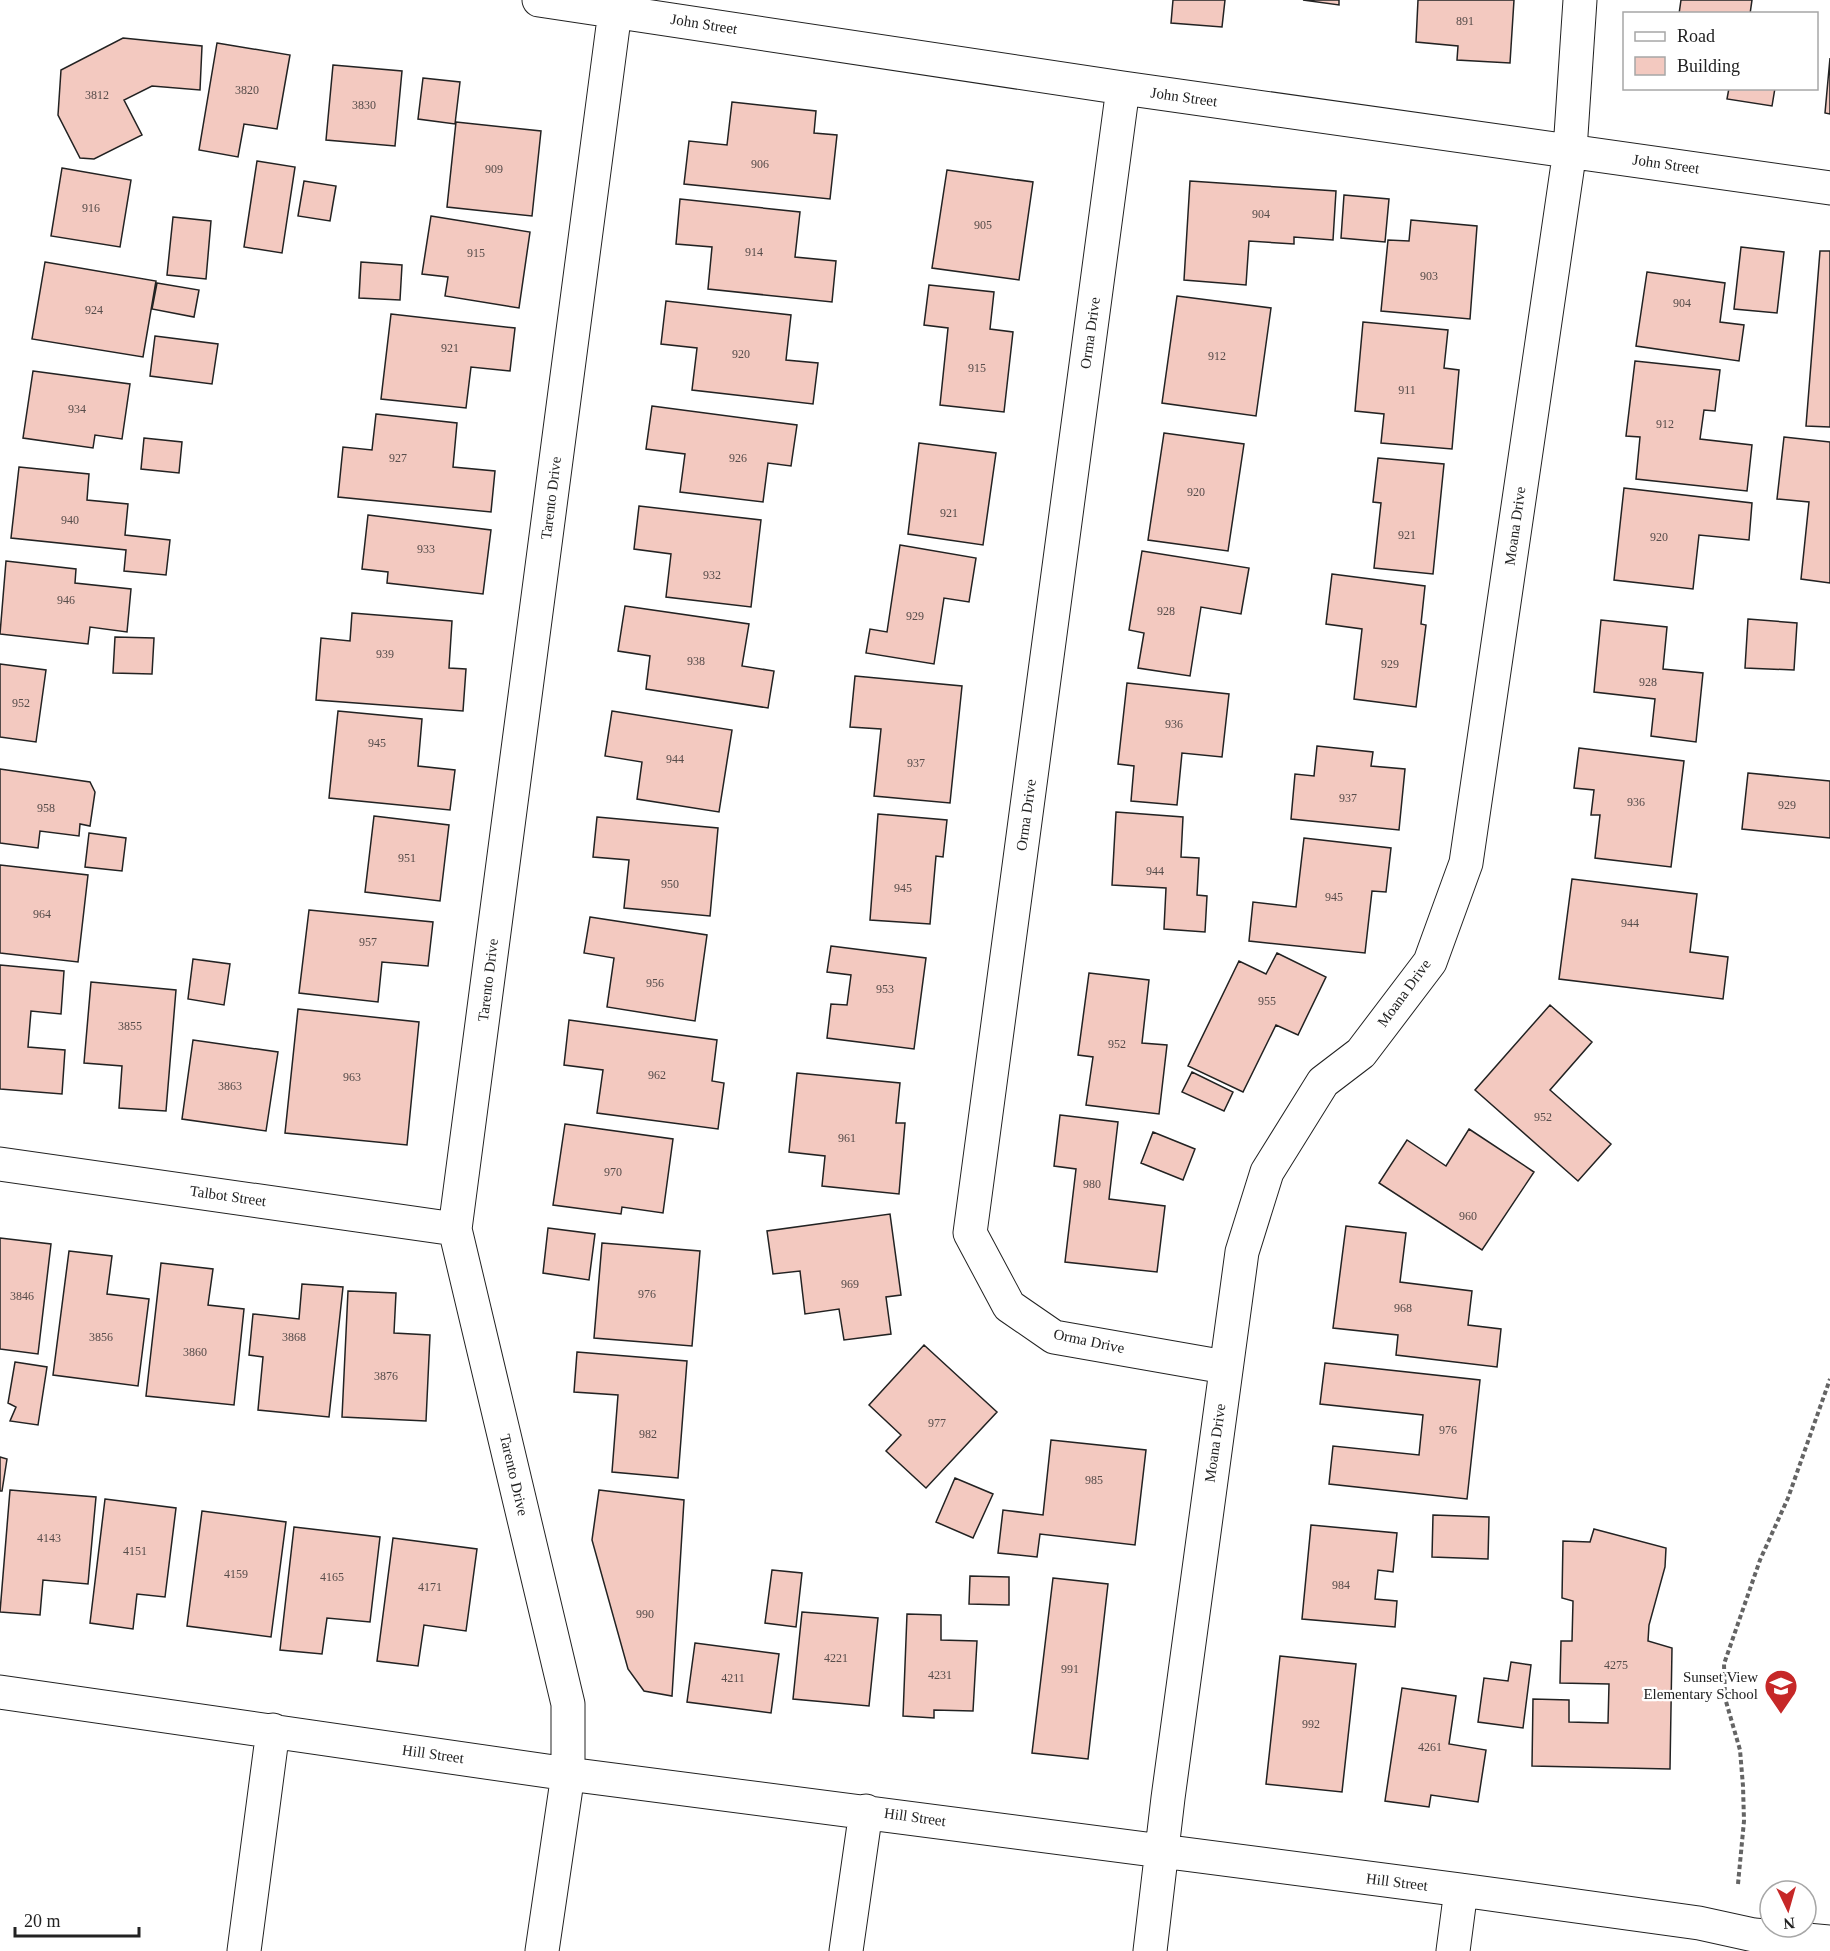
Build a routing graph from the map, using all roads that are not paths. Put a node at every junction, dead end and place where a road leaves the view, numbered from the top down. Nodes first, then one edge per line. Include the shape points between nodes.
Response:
1 (539, 0) edge
2 (1580, 0) edge
3 (614, 5) edge
4 (1122, 88) junction
5 (1570, 150) junction
6 (1830, 188) edge
7 (0, 1164) edge
8 (455, 1229) junction
9 (1225, 1367) junction
10 (0, 1692) edge
11 (273, 1730) junction
12 (568, 1774) junction
13 (866, 1811) junction
14 (1161, 1851) junction
15 (1461, 1890) junction
16 (1830, 1941) edge
17 (1754, 1943) edge
18 (244, 1951) edge
19 (542, 1951) edge
20 (846, 1951) edge
21 (1150, 1951) edge
22 (1453, 1951) edge

1 - 3 street, John Street
2 - 5 street, Moana Drive
3 - 4 street, John Street
3 - 8 street, Tarento Drive
4 - 5 street, John Street
4 - 9 street, Orma Drive via 970,1233 1009,1306 1054,1337
5 - 6 street, John Street
5 - 9 street, Moana Drive via 1466,863 1430,962 1361,1053 1323,1082 1267,1172 1242,1252
7 - 8 street, Talbot Street
8 - 12 street, Tarento Drive via 568,1704
9 - 14 street, Moana Drive
10 - 11 street, Hill Street
11 - 12 street, Hill Street
11 - 18 street
12 - 13 street, Hill Street
12 - 19 street, Tarento Drive
13 - 14 street, Hill Street
13 - 20 street
14 - 15 street, Hill Street
14 - 21 street, Moana Drive
15 - 17 street, Hill Street via 1700,1923
15 - 22 street
16 - 17 street, Hill Street

